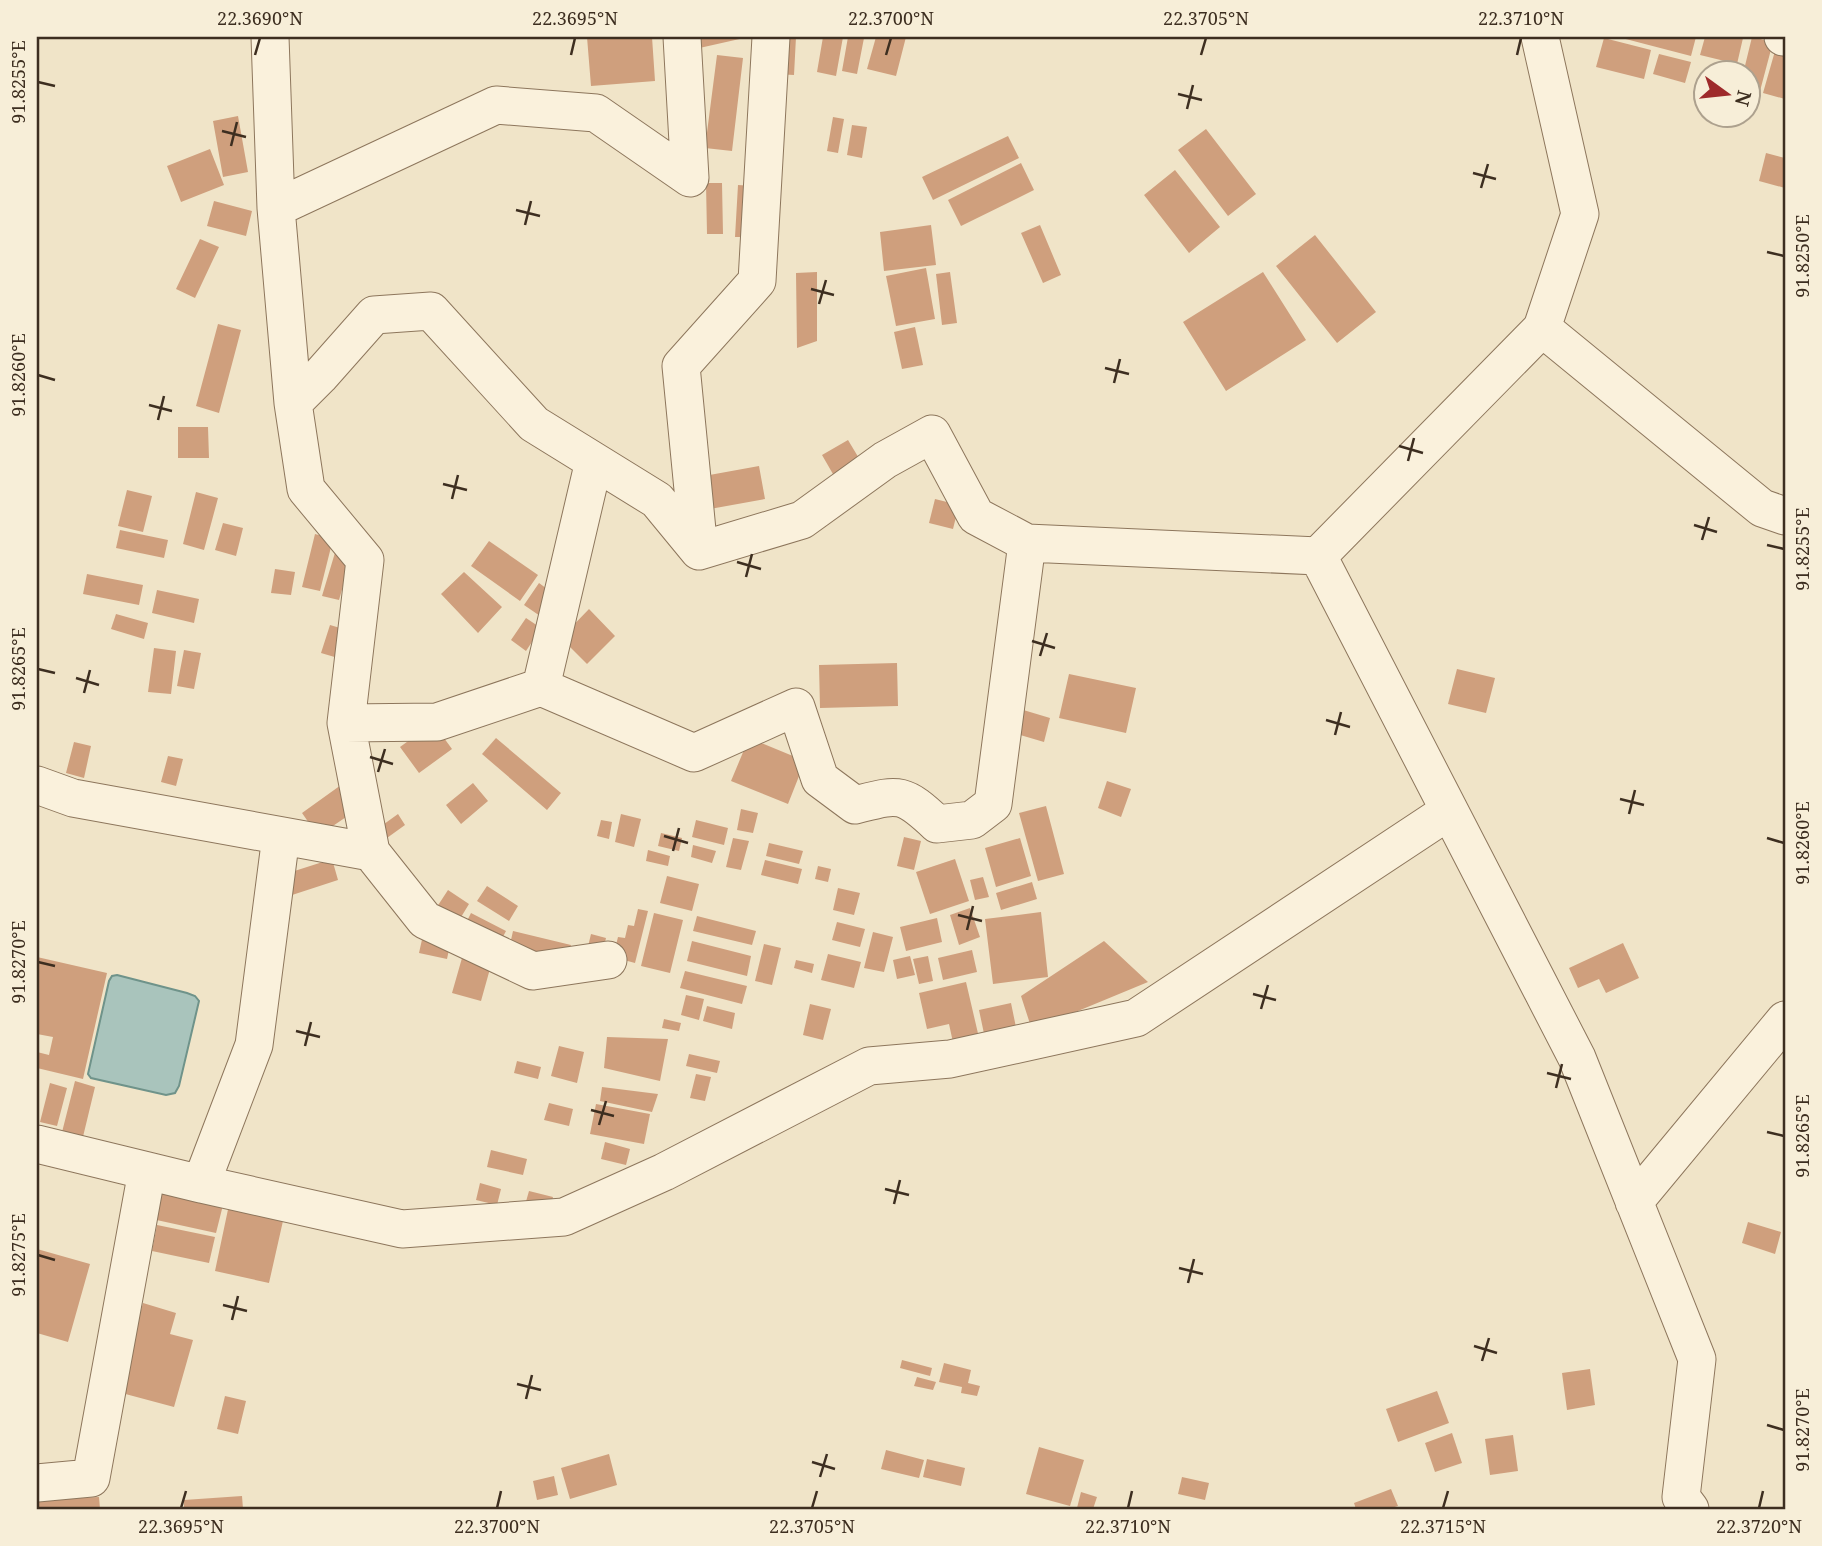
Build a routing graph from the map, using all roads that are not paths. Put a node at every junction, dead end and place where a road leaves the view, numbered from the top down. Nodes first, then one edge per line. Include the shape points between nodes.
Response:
1 (270, 37) edge
2 (682, 37) edge
3 (772, 37) edge
4 (1540, 37) edge
5 (276, 208) junction
6 (1542, 328) junction
7 (293, 403) junction
8 (594, 461) junction
9 (1785, 516) edge
10 (1027, 543) junction
11 (699, 551) junction
12 (1318, 556) junction
13 (541, 687) junction
14 (346, 723) junction
15 (37, 785) edge
16 (1449, 811) junction
17 (281, 836) junction
18 (371, 852) junction
19 (608, 960) dead end
20 (1785, 1020) edge
21 (37, 1144) edge
22 (147, 1171) junction
23 (201, 1184) junction
24 (1634, 1202) junction
25 (37, 1483) edge
26 (1690, 1509) edge

1 - 5 street
2 - 5 street via 690,178 596,113 496,105
3 - 11 street via 757,281 681,366
4 - 6 street via 1580,214
5 - 7 street
6 - 9 street via 1762,508
6 - 12 street
7 - 8 street via 374,316 431,311 534,424
7 - 14 street via 306,489 365,560
8 - 11 street via 657,500
8 - 13 street
10 - 11 street via 976,516 932,435 885,460 803,520
10 - 12 street
10 - 13 street via 993,804 972,820 937,824 917,805 893,795 855,805 820,779 796,707 694,753
12 - 16 street
13 - 14 street via 437,722
14 - 18 street
15 - 17 street via 73,798
16 - 23 street via 1136,1018 950,1059 869,1066 664,1172 564,1217 402,1229
16 - 24 street via 1577,1058
17 - 18 street
17 - 23 street via 254,1045
18 - 19 street via 425,920 533,971
20 - 24 street
21 - 22 street
22 - 23 street
22 - 25 street via 91,1478
24 - 26 street via 1697,1359 1681,1497

